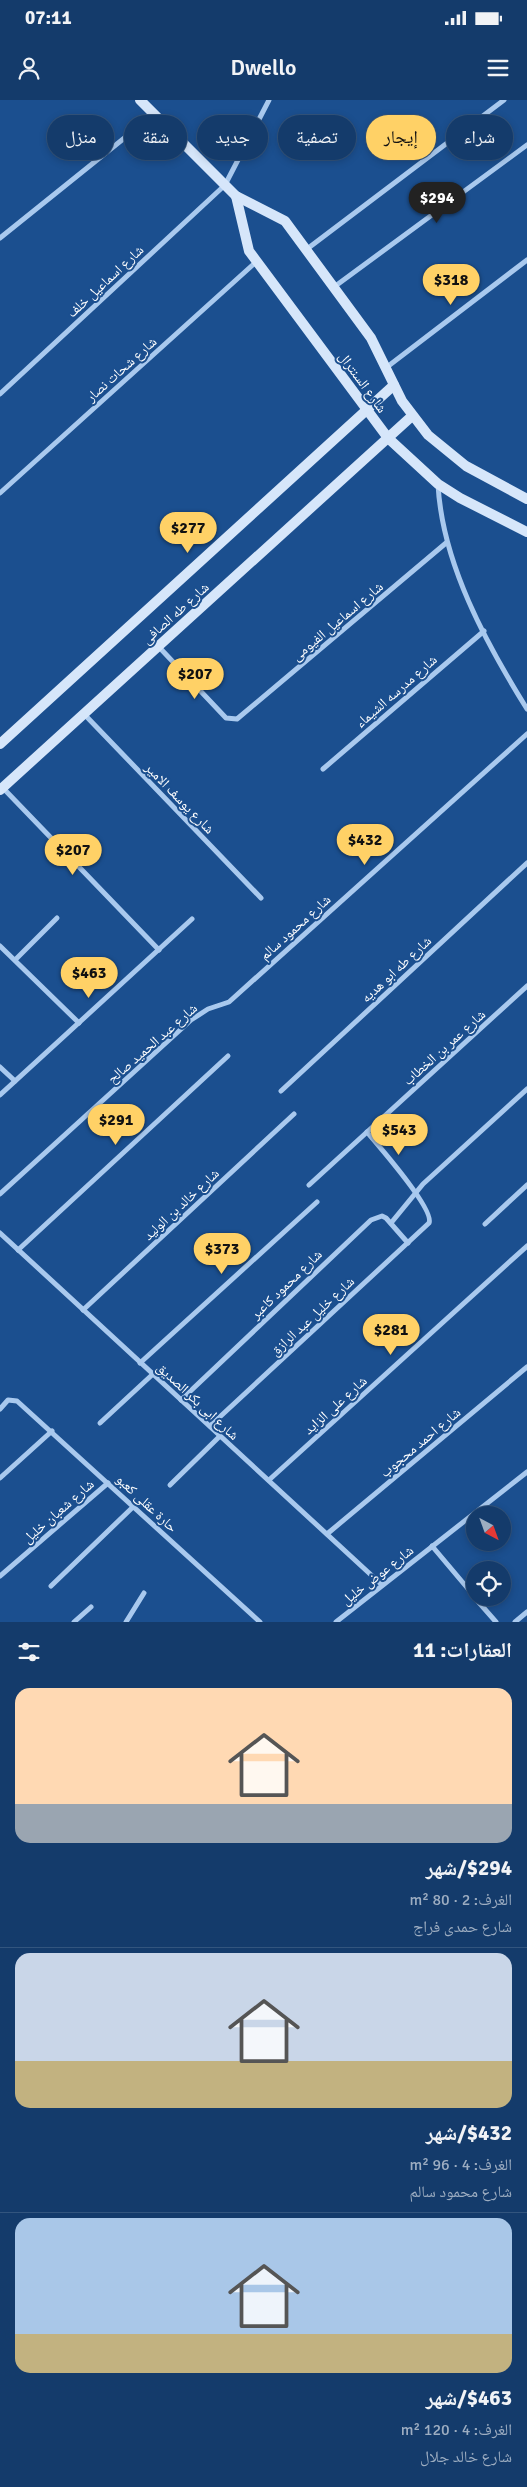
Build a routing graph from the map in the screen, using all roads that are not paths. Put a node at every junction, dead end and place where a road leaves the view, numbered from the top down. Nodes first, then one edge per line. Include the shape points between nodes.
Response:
1 (140, 100) edge
2 (269, 100) edge
3 (504, 100) edge
4 (153, 115) edge
5 (124, 138) edge
6 (527, 145) edge
7 (187, 148) edge
8 (225, 185) junction
9 (236, 196) junction
10 (0, 238) edge
11 (307, 249) junction
12 (527, 260) edge
13 (258, 261) junction
14 (334, 287) junction
15 (387, 367) junction
16 (394, 384) junction
17 (0, 394) edge
18 (365, 409) junction
19 (412, 416) junction
20 (388, 438) junction
21 (438, 484) junction
22 (0, 493) edge
23 (527, 499) edge
24 (527, 532) edge
25 (446, 543) junction
26 (484, 630) junction
27 (158, 646) junction
28 (525, 700) edge
29 (527, 709) edge
30 (84, 714) junction
31 (527, 734) edge
32 (0, 744) edge
33 (323, 769) dead end
34 (1, 789) edge
35 (527, 863) edge
36 (260, 898) dead end
37 (57, 918) dead end
38 (192, 919) dead end
39 (0, 946) edge
40 (159, 950) junction
41 (14, 960) junction
42 (527, 986) edge
43 (208, 1009) joint
44 (78, 1023) junction
45 (228, 1056) dead end
46 (0, 1067) edge
47 (15, 1081) junction
48 (527, 1089) edge
49 (281, 1091) dead end
50 (0, 1094) edge
51 (294, 1114) dead end
52 (367, 1132) junction
53 (309, 1185) dead end
54 (527, 1185) edge
55 (415, 1193) junction
56 (0, 1194) edge
57 (317, 1202) dead end
58 (391, 1223) junction
59 (485, 1224) dead end
60 (0, 1233) edge
61 (408, 1242) junction
62 (527, 1246) edge
63 (18, 1250) junction
64 (84, 1310) junction
65 (140, 1363) junction
66 (527, 1367) edge
67 (153, 1374) junction
68 (181, 1400) junction
69 (0, 1409) edge
70 (100, 1423) dead end
71 (210, 1426) junction
72 (52, 1431) junction
73 (220, 1436) junction
74 (527, 1472) edge
75 (0, 1478) edge
76 (268, 1480) junction
77 (108, 1483) junction
78 (170, 1485) dead end
79 (134, 1506) junction
80 (326, 1534) junction
81 (432, 1546) junction
82 (0, 1576) edge
83 (382, 1585) junction
84 (51, 1586) dead end
85 (466, 1586) edge
86 (144, 1593) dead end
87 (483, 1606) edge
88 (91, 1607) dead end
89 (527, 1612) edge
90 (340, 1621) edge
91 (74, 1622) edge
92 (126, 1622) edge
93 (260, 1622) edge
94 (496, 1622) edge
95 (515, 1622) edge

1 - 4 street, شارع السنترال
2 - 8 street, شارع اسماعيل خلف
3 - 11 street
5 - 10 street
6 - 14 street
7 - 8 street, شارع السنترال
8 - 9 street, شارع السنترال
8 - 17 street, شارع اسماعيل خلف
9 - 11 street, شارع السنترال via 285,221
9 - 13 street, شارع السنترال via 249,251
11 - 14 street, شارع السنترال
12 - 15 street
13 - 18 street, شارع السنترال
13 - 22 street, شارع شحات نصار
14 - 15 street, شارع السنترال via 371,338
15 - 16 street, شارع السنترال
16 - 18 street, شارع طه الصافى
16 - 19 street, شارع السنترال
18 - 20 street, شارع السنترال
18 - 32 street, شارع طه الصافى
19 - 20 street, شارع طه الصافى
19 - 23 street, شارع السنترال via 446,452
20 - 21 street, شارع السنترال
20 - 27 street, شارع طه الصافى
21 - 24 street, شارع السنترال
21 - 25 street
25 - 26 street
25 - 27 street, شارع اسماعيل الفيومى via 241,716 231,720
26 - 28 street
26 - 33 street, شارع مدرسه الشيماء
27 - 30 street, شارع طه الصافى
28 - 29 street
30 - 34 street, شارع طه الصافى
30 - 36 street, شارع يوسف الامير
31 - 43 street, شارع محمود سالم via 229,1002
34 - 40 street
35 - 49 street, شارع طه ابو هديه
37 - 41 street
38 - 40 street
39 - 41 street
40 - 44 street
41 - 44 street
42 - 52 street, شارع عمر بن الخطاب
43 - 56 street, شارع عبد الحميد صالح via 191,1020
44 - 47 street
45 - 63 street
46 - 47 street
47 - 50 street
48 - 55 street
51 - 64 street, شارع خالد بن الوليد
52 - 53 street, شارع عمر بن الخطاب
52 - 55 street
54 - 59 street
55 - 58 street
55 - 61 street, شارع خليل عبد الرازق via 430,1217 429,1223
57 - 65 street
58 - 61 street
58 - 68 street, شارع محمود كاعبر via 382,1216 365,1224
60 - 63 street, شارع ابى بكر الصديق
61 - 71 street, شارع خليل عبد الرازق
62 - 76 street, شارع على الزايد
63 - 64 street, شارع ابى بكر الصديق
64 - 65 street, شارع ابى بكر الصديق
65 - 67 street, شارع ابى بكر الصديق
66 - 80 street, شارع احمد محجوب
67 - 68 street, شارع ابى بكر الصديق
67 - 70 street
68 - 71 street, شارع ابى بكر الصديق
69 - 72 street, حارة عقلى كعبو via 8,1400 17,1401
71 - 73 street, شارع ابى بكر الصديق
72 - 75 street
72 - 77 street, حارة عقلى كعبو
73 - 76 street, شارع ابى بكر الصديق
73 - 78 street
74 - 81 street, شارع عوض خليل
76 - 80 street, شارع ابى بكر الصديق
77 - 79 street, حارة عقلى كعبو
77 - 82 street, شارع شعبان خليل
79 - 84 street
79 - 93 street, حارة عقلى كعبو
80 - 83 street, شارع ابى بكر الصديق
81 - 83 street, شارع عوض خليل
81 - 85 street
83 - 90 street, شارع عوض خليل
86 - 92 street
87 - 94 street
88 - 91 street
89 - 95 street

